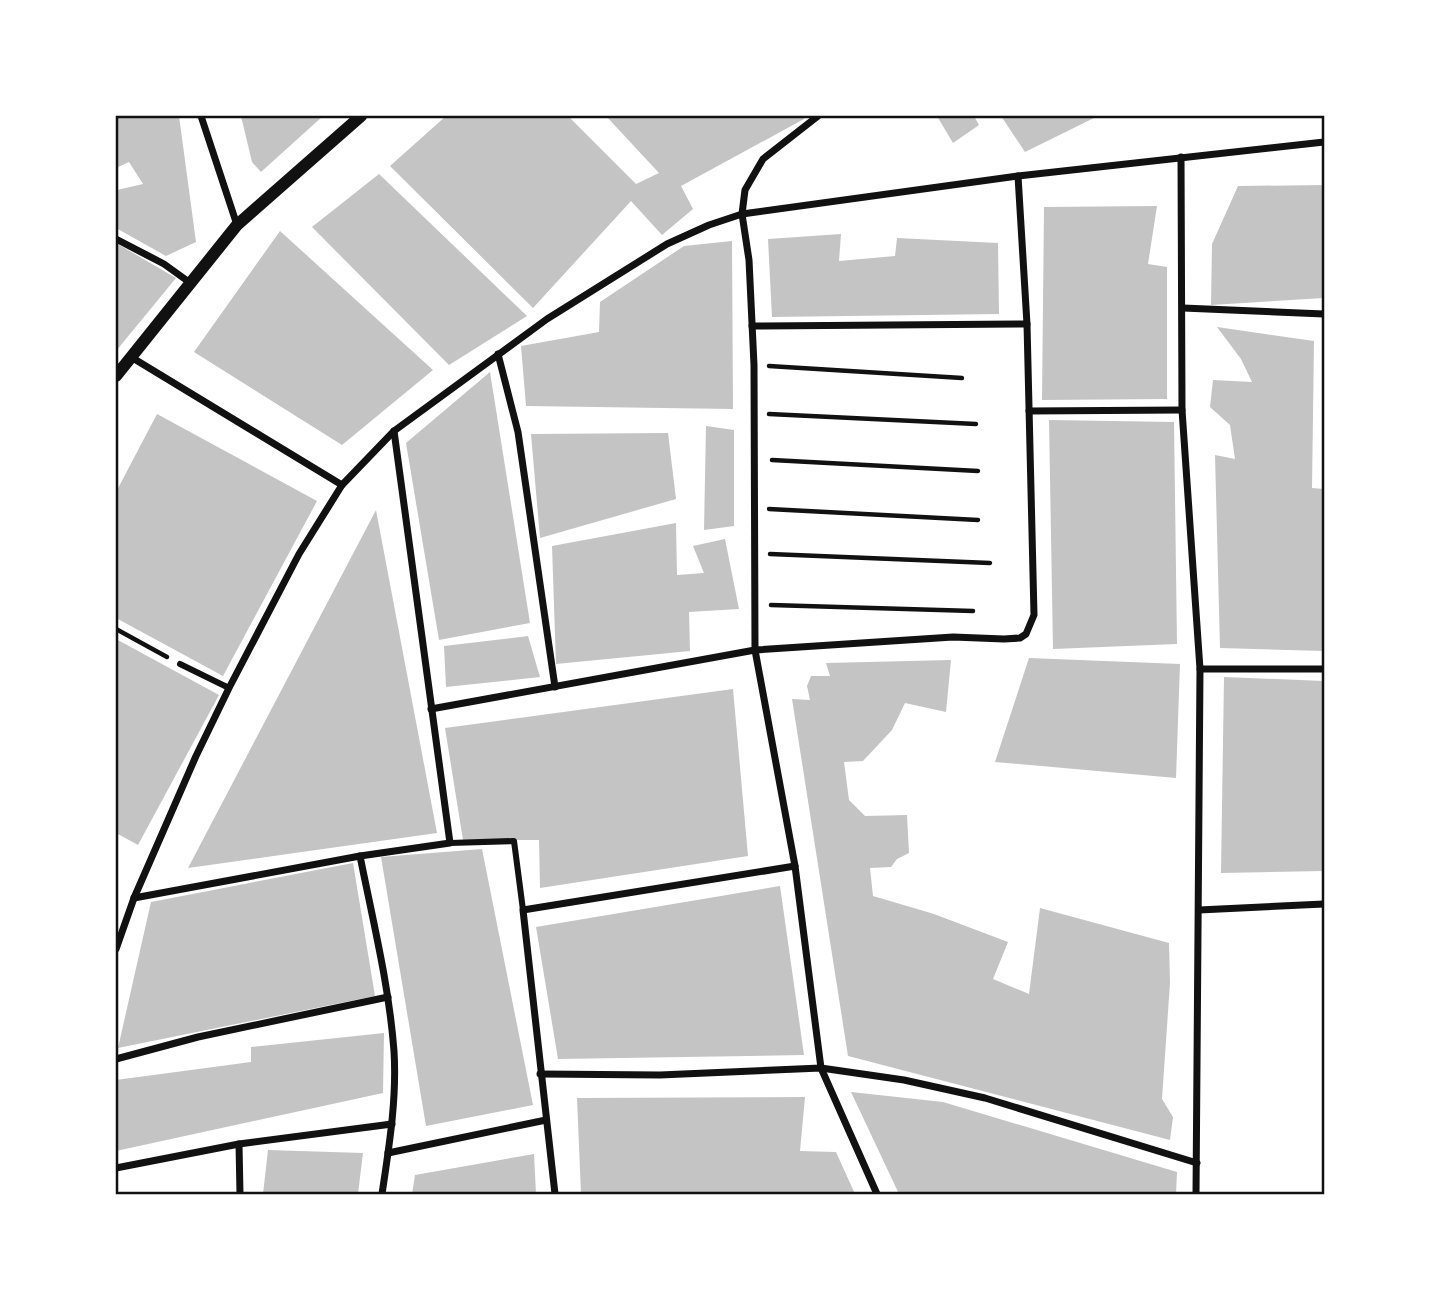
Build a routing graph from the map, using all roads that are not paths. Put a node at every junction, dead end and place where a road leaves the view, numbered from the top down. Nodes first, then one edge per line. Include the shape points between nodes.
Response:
1 (201, 116) edge
2 (361, 116) edge
3 (818, 116) edge
4 (1325, 142) edge
5 (1181, 157) junction
6 (1018, 176) junction
7 (742, 214) junction
8 (237, 225) junction
9 (116, 239) edge
10 (189, 282) junction
11 (1182, 308) junction
12 (1325, 314) edge
13 (1027, 324) junction
14 (752, 326) junction
15 (498, 354) junction
16 (131, 357) junction
17 (116, 376) edge
18 (1182, 410) junction
19 (1030, 411) junction
20 (394, 430) junction
21 (342, 485) junction
22 (755, 650) junction
23 (180, 664) road end
24 (1200, 669) junction
25 (1325, 669) edge
26 (555, 687) junction
27 (229, 688) junction
28 (430, 709) junction
29 (450, 843) junction
30 (360, 856) junction
31 (794, 866) junction
32 (134, 898) junction
33 (1325, 904) edge
34 (1199, 909) junction
35 (523, 910) junction
36 (116, 949) edge
37 (388, 997) junction
38 (116, 1059) edge
39 (821, 1068) junction
40 (540, 1074) junction
41 (546, 1120) junction
42 (392, 1124) junction
43 (239, 1144) junction
44 (388, 1153) junction
45 (1197, 1163) junction
46 (116, 1168) edge
47 (240, 1195) edge
48 (382, 1195) edge
49 (555, 1195) edge
50 (877, 1195) edge
51 (1196, 1195) edge

1 - 8 street
2 - 8 street
3 - 7 street via 763,159 745,190
4 - 5 street
5 - 6 street
5 - 11 street
6 - 7 street
6 - 13 street
7 - 14 street
7 - 15 street via 667,244
8 - 10 street
9 - 10 street
10 - 16 street
11 - 12 street
11 - 18 street
13 - 14 street
13 - 19 street
14 - 22 street
15 - 20 street
15 - 26 street via 518,432
16 - 17 street
16 - 21 street
18 - 19 street
18 - 24 street
19 - 22 street via 1034,615 1026,634 1004,639 953,637
20 - 21 street
20 - 28 street
21 - 27 street via 299,554
22 - 26 street
22 - 31 street
23 - 27 street
24 - 25 street
24 - 34 street
26 - 28 street
27 - 32 street
28 - 29 street
29 - 30 street
29 - 35 street via 514,841
30 - 32 street
30 - 37 street
31 - 35 street
31 - 39 street
32 - 36 street
33 - 34 street
34 - 45 street
35 - 40 street
37 - 38 street
37 - 42 street via 394,1053
39 - 40 street via 660,1075
39 - 45 street via 985,1098
39 - 50 street
40 - 41 street
41 - 44 street
41 - 49 street
42 - 43 street
42 - 44 street
43 - 46 street
43 - 47 street
44 - 48 street
45 - 51 street

